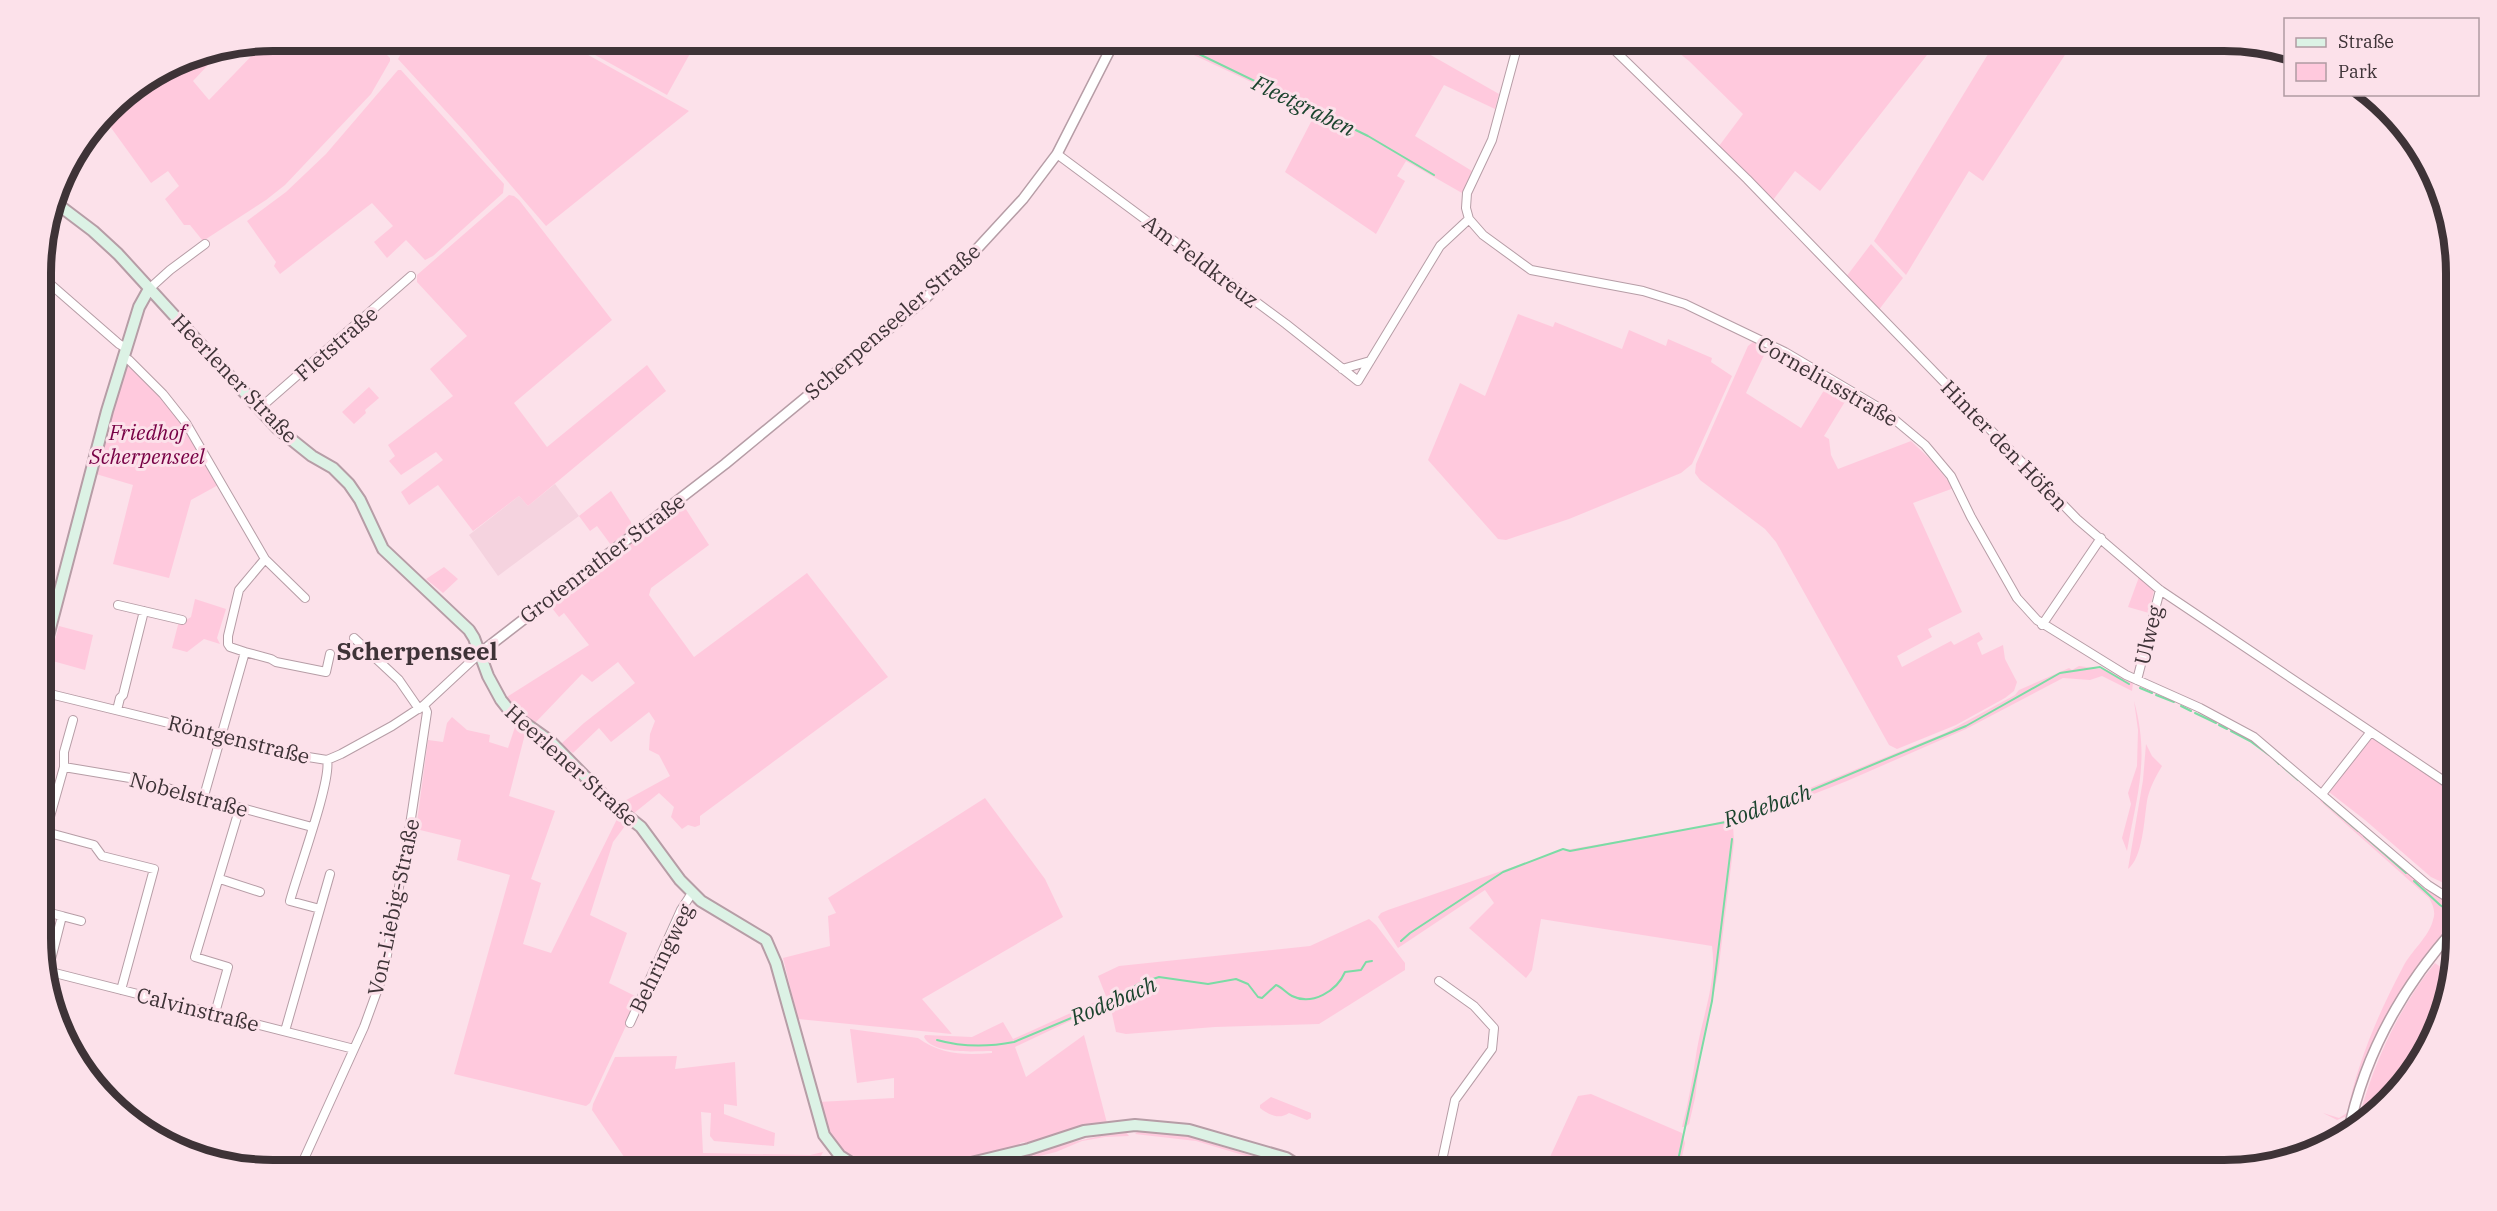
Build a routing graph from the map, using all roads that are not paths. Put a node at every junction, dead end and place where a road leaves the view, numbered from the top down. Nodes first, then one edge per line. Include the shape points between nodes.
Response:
1 (1109, 51) edge
2 (1516, 51) edge
3 (1615, 51) edge
4 (1057, 154) junction
5 (61, 207) edge
6 (1469, 219) junction
7 (205, 244) dead end
8 (411, 276) dead end
9 (51, 285) edge
10 (149, 289) junction
11 (125, 352) junction
12 (1370, 361) junction
13 (1342, 369) junction
14 (260, 408) junction
15 (725, 464) joint
16 (2101, 538) junction
17 (265, 559) junction
18 (2160, 590) junction
19 (305, 598) dead end
20 (118, 605) dead end
21 (144, 611) junction
22 (182, 620) dead end
23 (2042, 625) junction
24 (51, 626) edge
25 (354, 638) dead end
26 (245, 652) junction
27 (480, 653) junction
28 (330, 654) dead end
29 (2137, 680) junction
30 (51, 694) edge
31 (422, 707) junction
32 (117, 710) junction
33 (73, 720) dead end
34 (2370, 733) junction
35 (222, 735) junction
36 (327, 760) junction
37 (64, 767) junction
38 (2446, 782) edge
39 (2322, 794) junction
40 (204, 796) junction
41 (240, 807) junction
42 (51, 809) edge
43 (312, 827) junction
44 (51, 833) edge
45 (330, 874) dead end
46 (220, 879) junction
47 (260, 892) dead end
48 (693, 893) junction
49 (2446, 897) edge
50 (320, 909) junction
51 (51, 913) edge
52 (62, 916) junction
53 (81, 921) dead end
54 (2446, 939) edge
55 (51, 954) edge
56 (54, 973) edge
57 (1439, 981) dead end
58 (121, 990) junction
59 (215, 1013) junction
60 (630, 1023) dead end
61 (285, 1031) junction
62 (354, 1049) junction
63 (2352, 1119) edge
64 (303, 1160) edge
65 (846, 1160) edge
66 (983, 1160) edge
67 (1291, 1160) edge
68 (1442, 1160) edge

1 - 4 street, Scherpenseeler Straße
2 - 6 street via 1492,140 1467,193
3 - 16 street, Hinter den Höfen via 1748,179 2073,515
4 - 13 street, Am Feldkreuz
4 - 15 street, Scherpenseeler Straße via 1016,207 964,263
5 - 10 main road, Heerlener Straße via 108,244
6 - 12 street, Am Feldkreuz via 1440,246
6 - 23 street, Corneliusstraße via 1488,239 1531,270 1673,299 1781,350 1883,410 1925,445 1951,476 2017,598
7 - 10 street
8 - 14 street, Fletstraße
9 - 11 street
10 - 11 main road
10 - 14 main road, Heerlener Straße
11 - 17 street via 186,423
11 - 24 main road
12 - 13 street
12 - 13 street, Am Feldkreuz via 1358,381
14 - 27 main road, Heerlener Straße via 278,428 349,484 383,549 467,628
15 - 27 street, Grotenrather Straße
16 - 18 street, Hinter den Höfen
16 - 23 street
17 - 19 street
17 - 26 street via 242,585 234,607 228,644
18 - 29 street, Ulweg
18 - 34 street, Hinter den Höfen
20 - 21 street
21 - 22 street
21 - 32 street
23 - 29 street, Corneliusstraße
25 - 31 street
26 - 28 street via 326,672
26 - 35 street
27 - 31 street
27 - 48 main road, Heerlener Straße via 495,691 512,714 550,741 612,804 641,827
29 - 39 street, Corneliusstraße via 2238,727
30 - 32 street, Röntgenstraße
31 - 36 street, Röntgenstraße
31 - 62 street, Von-Liebig-Straße via 427,712 390,942 378,991
32 - 35 street, Röntgenstraße
33 - 37 street
34 - 38 street, Hinter den Höfen
34 - 39 street
35 - 36 street, Röntgenstraße
35 - 40 street
36 - 43 street
37 - 40 street, Nobelstraße
37 - 42 street
39 - 49 street, Corneliusstraße via 2427,885
40 - 41 street, Nobelstraße
41 - 43 street, Nobelstraße
41 - 46 street
43 - 50 street via 290,901
44 - 58 street via 94,844 102,856 154,869
45 - 50 street
46 - 47 street
46 - 59 street via 195,957 228,967
48 - 60 street, Behringweg via 681,910
48 - 65 main road, Heerlener Straße via 766,940 777,963 824,1135
50 - 61 street
51 - 52 street
52 - 53 street
52 - 55 street
54 - 63 street via 2415,976 2386,1023 2361,1083
56 - 58 street, Calvinstraße
57 - 68 street via 1473,1006 1494,1028 1492,1049 1455,1100
58 - 59 street, Calvinstraße
59 - 61 street, Calvinstraße
61 - 62 street, Calvinstraße
62 - 64 street, Von-Liebig-Straße
66 - 67 main road via 1083,1131 1135,1125 1189,1130

